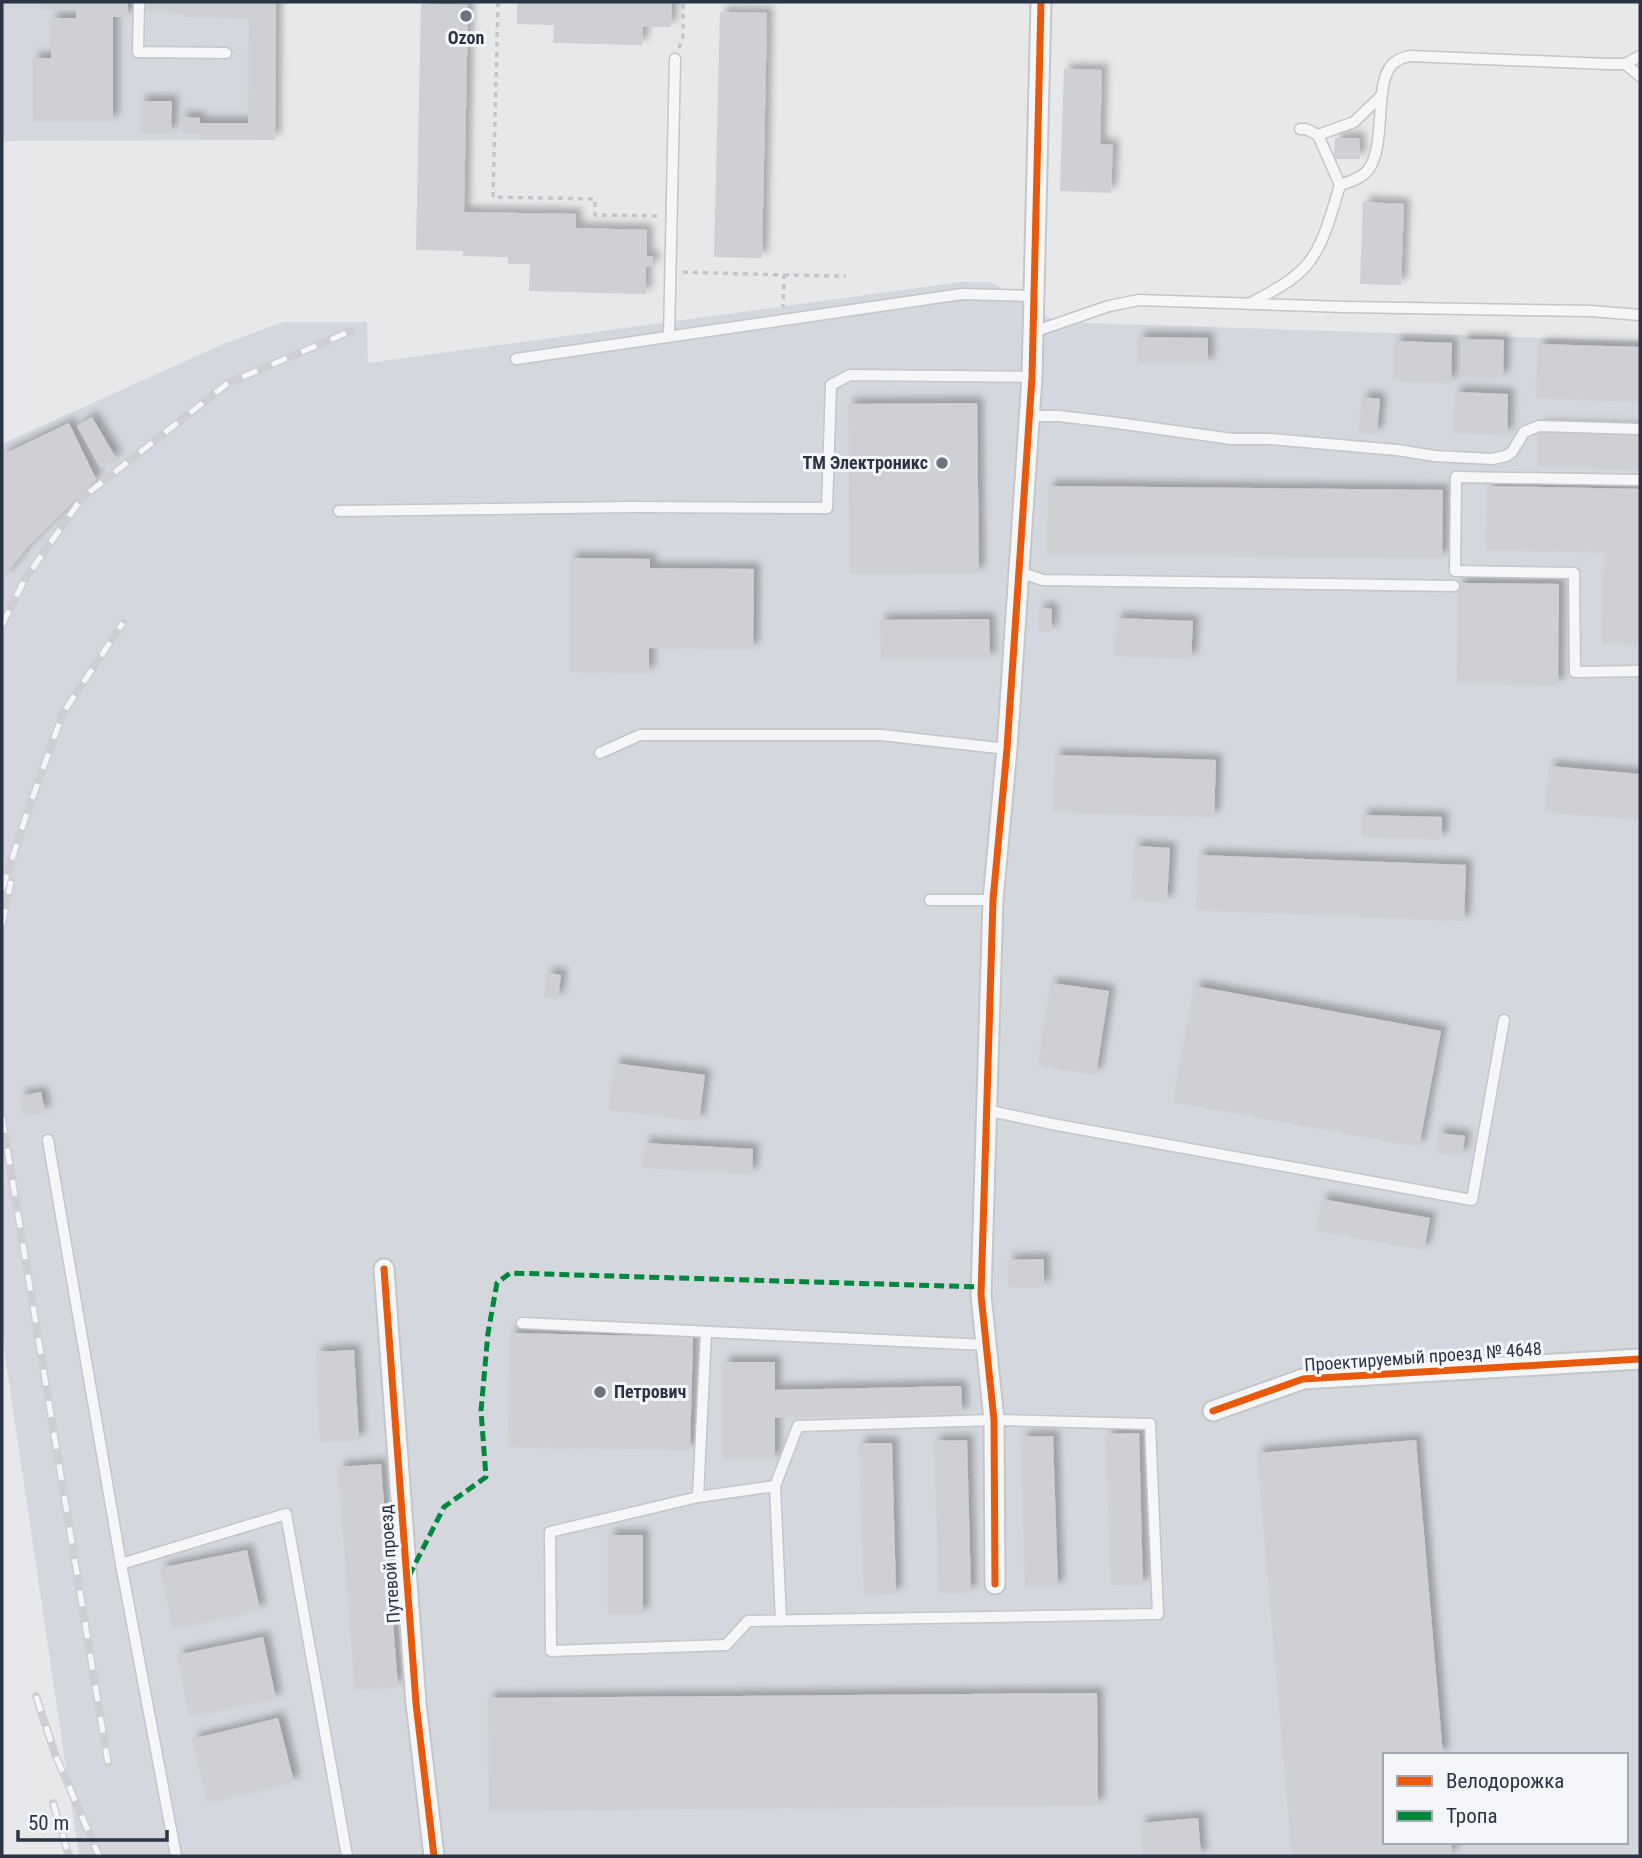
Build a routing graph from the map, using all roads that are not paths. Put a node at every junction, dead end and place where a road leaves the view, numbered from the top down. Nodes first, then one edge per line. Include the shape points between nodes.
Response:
1 (139, 2) edge
2 (1041, 2) edge
3 (226, 53) dead end
4 (1640, 56) edge
5 (676, 59) road end
6 (1625, 64) junction
7 (1640, 76) edge
8 (1382, 95) junction
9 (1300, 129) dead end
10 (1318, 135) junction
11 (1340, 185) junction
12 (1034, 296) junction
13 (1249, 304) junction
14 (1640, 315) edge
15 (1033, 332) junction
16 (669, 336) junction
17 (516, 359) dead end
18 (1032, 377) junction
19 (1029, 416) junction
20 (1640, 429) edge
21 (1640, 480) edge
22 (339, 511) dead end
23 (1019, 572) junction
24 (1454, 586) dead end
25 (1640, 671) edge
26 (1007, 749) junction
27 (600, 752) dead end
28 (930, 900) dead end
29 (993, 900) junction
30 (1504, 1020) dead end
31 (986, 1110) junction
32 (48, 1140) dead end
33 (384, 1269) dead end
34 (522, 1323) dead end
35 (706, 1332) junction
36 (986, 1345) junction
37 (1640, 1359) edge
38 (1213, 1411) dead end
39 (994, 1420) junction
40 (775, 1486) junction
41 (698, 1497) junction
42 (121, 1564) junction
43 (995, 1584) dead end
44 (781, 1620) junction
45 (176, 1856) edge
46 (347, 1856) edge
47 (434, 1856) edge

1 - 3 lane via 138,52
2 - 12 street
4 - 6 lane
5 - 16 lane
6 - 7 lane
6 - 8 lane via 1410,56 1388,68
8 - 10 lane via 1354,122
8 - 11 lane via 1375,157 1368,171
9 - 10 lane
10 - 11 lane
11 - 13 lane via 1307,265 1284,285
12 - 15 street
12 - 16 lane via 962,294
13 - 14 lane
13 - 15 lane via 1139,300
15 - 18 street
16 - 17 lane
18 - 19 street
18 - 22 lane via 850,375 831,385 827,508
19 - 20 lane via 1097,420 1232,439 1492,458 1512,452 1524,432 1539,426
19 - 23 street
21 - 25 lane via 1457,477 1455,571 1574,573 1575,672
23 - 24 lane via 1043,580
23 - 26 street
26 - 27 lane via 881,735 640,735
26 - 29 street
28 - 29 lane
29 - 31 street
30 - 31 lane via 1472,1200
31 - 36 street via 981,1296
32 - 42 lane
33 - 47 street, Путевой проезд via 416,1703
34 - 35 lane
35 - 36 lane
35 - 41 lane
36 - 39 street
37 - 38 street, Проектируемый проезд № 4648 via 1303,1379
39 - 40 lane via 798,1426
39 - 43 street
39 - 44 lane via 1150,1424 1158,1614
40 - 41 lane
40 - 44 lane
41 - 44 lane via 550,1532 551,1651 726,1645 748,1620
42 - 45 lane
42 - 46 lane via 286,1514

